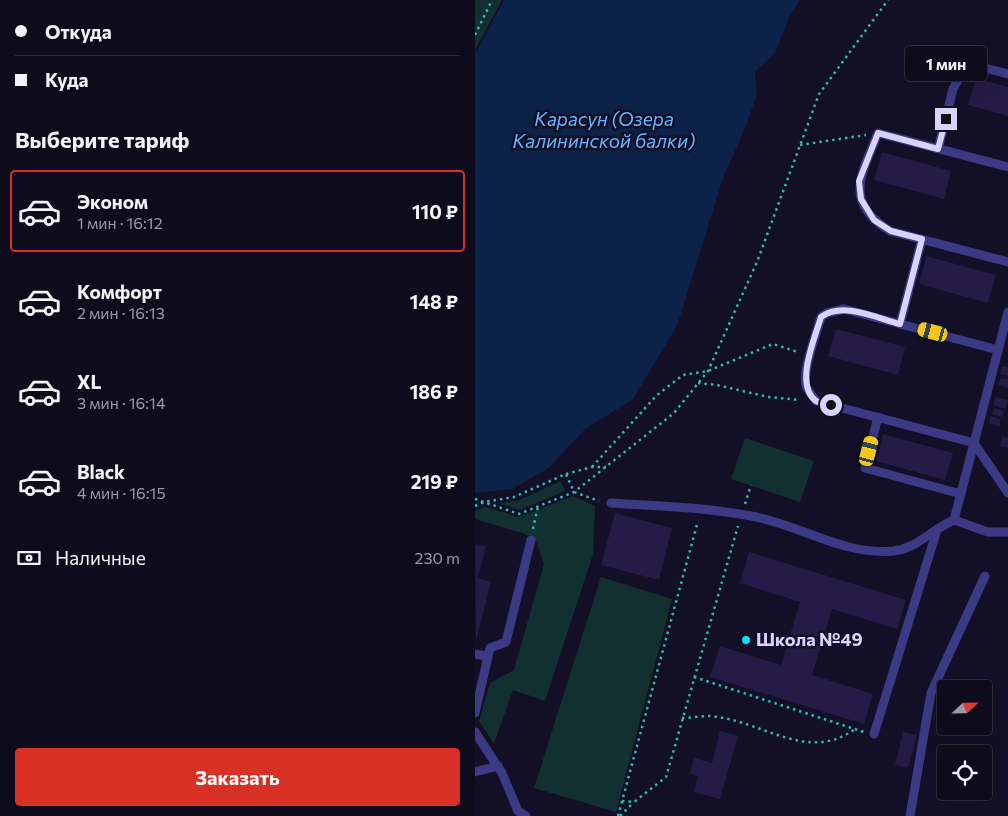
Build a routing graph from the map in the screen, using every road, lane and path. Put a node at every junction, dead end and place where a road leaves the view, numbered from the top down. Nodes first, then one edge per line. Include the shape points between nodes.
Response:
1 (492, 0) edge
2 (888, 0) edge
3 (475, 35) edge
4 (1008, 74) edge
5 (878, 133) junction
6 (801, 145) junction
7 (938, 149) junction
8 (1008, 167) edge
9 (922, 239) junction
10 (1008, 262) edge
11 (1008, 312) edge
12 (900, 324) junction
13 (998, 350) junction
14 (809, 356) junction
15 (708, 371) junction
16 (698, 384) junction
17 (816, 401) junction
18 (878, 417) junction
19 (974, 442) junction
20 (592, 467) junction
21 (607, 467) junction
22 (566, 474) junction
23 (751, 485) dead end
24 (574, 492) junction
25 (1008, 493) edge
26 (961, 494) junction
27 (475, 499) edge
28 (595, 501) dead end
29 (484, 502) junction
30 (611, 503) dead end
31 (475, 506) edge
32 (538, 506) junction
33 (701, 510) junction
34 (741, 514) junction
35 (954, 520) junction
36 (937, 530) junction
37 (1008, 532) edge
38 (531, 540) joint
39 (985, 576) dead end
40 (475, 654) edge
41 (487, 656) junction
42 (694, 678) junction
43 (475, 713) edge
44 (682, 718) junction
45 (855, 729) junction
46 (475, 732) edge
47 (874, 734) joint
48 (498, 766) junction
49 (475, 772) edge
50 (622, 801) junction
51 (634, 802) junction
52 (525, 816) edge
53 (619, 816) edge
54 (910, 816) edge

1 - 3 path
2 - 6 path via 819,94
4 - 7 lane via 977,66 963,71 953,89
5 - 6 path
5 - 7 lane
5 - 9 lane via 859,181 861,199 874,220 891,231
6 - 15 path via 757,262
7 - 8 lane
9 - 10 lane
9 - 12 lane
11 - 13 lane
12 - 13 lane
12 - 14 lane via 844,309 827,313 821,317
13 - 19 lane
14 - 15 path via 773,344
14 - 17 lane via 805,381
15 - 16 path
15 - 20 path via 683,375 656,396
16 - 17 path via 717,385 768,398
16 - 21 path via 674,413
17 - 18 lane
18 - 19 lane
18 - 26 lane via 865,468
19 - 25 lane
19 - 26 lane
20 - 21 path
20 - 22 path
21 - 24 path
22 - 24 path
22 - 29 path via 514,497
23 - 34 path
24 - 28 path
24 - 32 path
26 - 35 lane
27 - 29 path
29 - 31 path
29 - 32 path via 519,514
30 - 33 lane
32 - 38 path
33 - 34 lane
33 - 50 path
34 - 36 lane via 855,549 875,552 896,551 919,543
34 - 42 path
35 - 36 lane
35 - 37 lane via 988,532
36 - 47 lane
38 - 41 lane via 506,642 490,648
39 - 54 lane via 931,693
40 - 41 lane
41 - 43 lane
42 - 44 path
42 - 45 path
44 - 45 path via 710,716 803,743 841,740
44 - 51 path via 665,777
45 - 47 path
46 - 48 lane
48 - 49 lane
48 - 52 lane via 518,811
50 - 51 path
50 - 53 path
51 - 53 path

